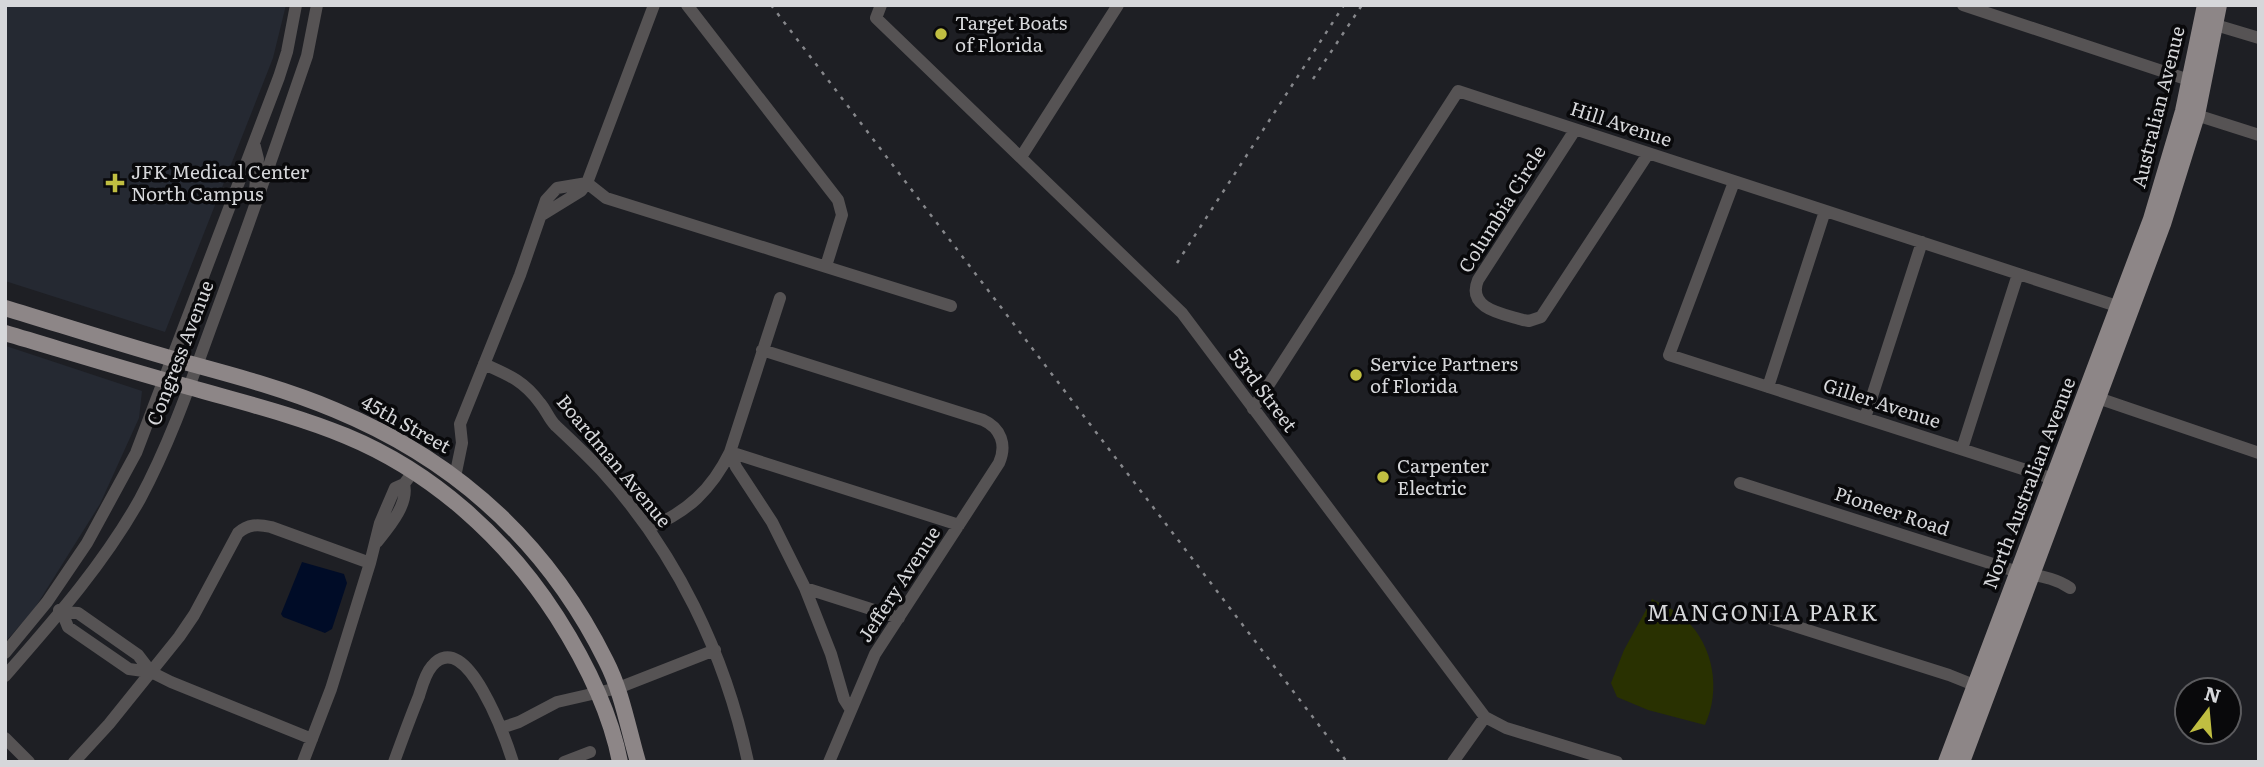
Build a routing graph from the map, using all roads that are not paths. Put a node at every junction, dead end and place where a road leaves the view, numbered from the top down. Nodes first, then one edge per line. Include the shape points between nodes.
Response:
1 (296, 5) edge
2 (317, 5) edge
3 (654, 5) edge
4 (687, 5) edge
5 (881, 5) edge
6 (1118, 5) edge
7 (1963, 5) edge
8 (2219, 5) edge
9 (2207, 17) edge
10 (2259, 38) edge
11 (2196, 82) junction
12 (2190, 113) junction
13 (1575, 130) junction
14 (2259, 135) edge
15 (254, 142) junction
16 (1648, 154) junction
17 (1021, 157) junction
18 (1734, 182) junction
19 (587, 183) junction
20 (253, 211) junction
21 (1825, 211) junction
22 (546, 212) junction
23 (2157, 221) joint
24 (1922, 242) junction
25 (826, 266) junction
26 (2018, 274) junction
27 (780, 298) dead end
28 (951, 306) dead end
29 (5, 308) edge
30 (2124, 309) junction
31 (5, 333) edge
32 (762, 350) junction
33 (171, 358) junction
34 (484, 364) junction
35 (197, 366) junction
36 (163, 380) junction
37 (189, 387) junction
38 (1768, 387) junction
39 (2092, 396) junction
40 (1253, 409) junction
41 (1865, 418) junction
42 (1962, 449) junction
43 (730, 452) junction
44 (2259, 453) edge
45 (446, 471) junction
46 (408, 478) junction
47 (2060, 481) junction
48 (1740, 483) dead end
49 (959, 525) junction
50 (648, 528) junction
51 (370, 564) junction
52 (2025, 573) junction
53 (805, 588) junction
54 (47, 602) junction
55 (1744, 610) dead end
56 (62, 612) junction
57 (899, 618) junction
58 (715, 650) junction
59 (5, 653) edge
60 (151, 672) junction
61 (5, 676) edge
62 (1975, 685) junction
63 (618, 688) junction
64 (598, 693) junction
65 (851, 710) junction
66 (1485, 717) junction
67 (500, 728) junction
68 (5, 738) edge
69 (312, 739) junction
70 (590, 752) dead end
71 (29, 762) edge
72 (74, 762) edge
73 (303, 762) edge
74 (394, 762) edge
75 (513, 762) edge
76 (564, 762) edge
77 (620, 762) edge
78 (638, 762) edge
79 (748, 762) edge
80 (829, 762) edge
81 (1453, 762) edge
82 (1617, 762) edge
83 (1946, 762) edge
84 (1962, 762) edge

1 - 15 street, Congress Avenue via 287,52
2 - 20 street, Congress Avenue via 303,69
3 - 19 street
4 - 25 street via 838,200 842,215
5 - 17 street, 53rd Street via 876,18
6 - 17 street
7 - 11 street
8 - 9 main road, Australian Avenue
9 - 10 street
9 - 11 main road, Australian Avenue
11 - 12 main road, Australian Avenue
12 - 14 street
12 - 23 main road, Australian Avenue
13 - 16 street, Hill Avenue
13 - 16 street, Columbia Circle via 1478,280 1476,298 1484,307 1523,320 1541,317
13 - 40 street, Hill Avenue via 1458,91
15 - 20 street via 258,159
15 - 33 street, Congress Avenue
16 - 18 street, Hill Avenue
17 - 40 street, 53rd Street via 1182,313
18 - 21 street, Hill Avenue
18 - 38 street, Giller Avenue via 1669,355
19 - 22 street via 573,195 572,205
19 - 22 street via 557,188 546,200
19 - 25 street via 606,198
20 - 35 street, Congress Avenue
21 - 24 street, Hill Avenue
21 - 38 street
22 - 34 street
23 - 30 main road, North Australian Avenue
24 - 26 street, Hill Avenue
24 - 41 street
25 - 28 street
26 - 30 street, Hill Avenue
26 - 42 street
27 - 32 street
29 - 33 main road, 45th Street
30 - 39 main road, North Australian Avenue
31 - 36 main road, 45th Street
32 - 43 street
32 - 49 street, Jeffery Avenue via 983,420 998,431 1002,457
33 - 35 main road, 45th Street
33 - 36 street, Congress Avenue
34 - 45 street via 460,424 459,456
34 - 50 street, Boardman Avenue via 516,378
35 - 37 street, Congress Avenue
35 - 45 main road, 45th Street via 334,409 405,444
36 - 37 main road, 45th Street
36 - 54 street, Congress Avenue via 118,488
37 - 46 main road, 45th Street via 346,436 389,458
37 - 56 street, Congress Avenue via 140,498
38 - 41 street, Giller Avenue
39 - 44 street
39 - 47 main road, North Australian Avenue
40 - 66 street, 53rd Street
41 - 42 street, Giller Avenue
42 - 47 street, Giller Avenue
43 - 49 street
43 - 50 street via 703,494 675,516
43 - 53 street
45 - 46 main road via 428,465
45 - 63 main road, 45th Street via 518,532 559,582
46 - 51 street via 391,525 374,544
46 - 64 main road, 45th Street via 458,505 505,549 578,649
47 - 52 main road, North Australian Avenue
48 - 52 street, Pioneer Road
49 - 57 street, Jeffery Avenue
50 - 58 street, Boardman Avenue via 684,584
51 - 60 street via 261,524 245,527 194,615
51 - 69 street
52 - 62 main road, North Australian Avenue
52 - 84 main road, North Australian Avenue
53 - 57 street
53 - 65 street
54 - 56 street
54 - 59 street, Congress Avenue
55 - 62 street
56 - 60 street via 78,613 138,655
56 - 61 street, Congress Avenue
57 - 65 street, Jeffery Avenue via 875,654
58 - 63 street
58 - 79 street, Boardman Avenue
60 - 69 street
60 - 72 street
62 - 83 main road, North Australian Avenue
63 - 64 street
63 - 78 main road, 45th Street
64 - 67 street via 557,702
64 - 77 main road, 45th Street
65 - 80 street, Jeffery Avenue
66 - 81 street
66 - 82 street, 53rd Street via 1506,728
67 - 74 street via 466,666 451,658 435,663 427,672
67 - 75 street
68 - 71 street
69 - 73 street
70 - 76 street

